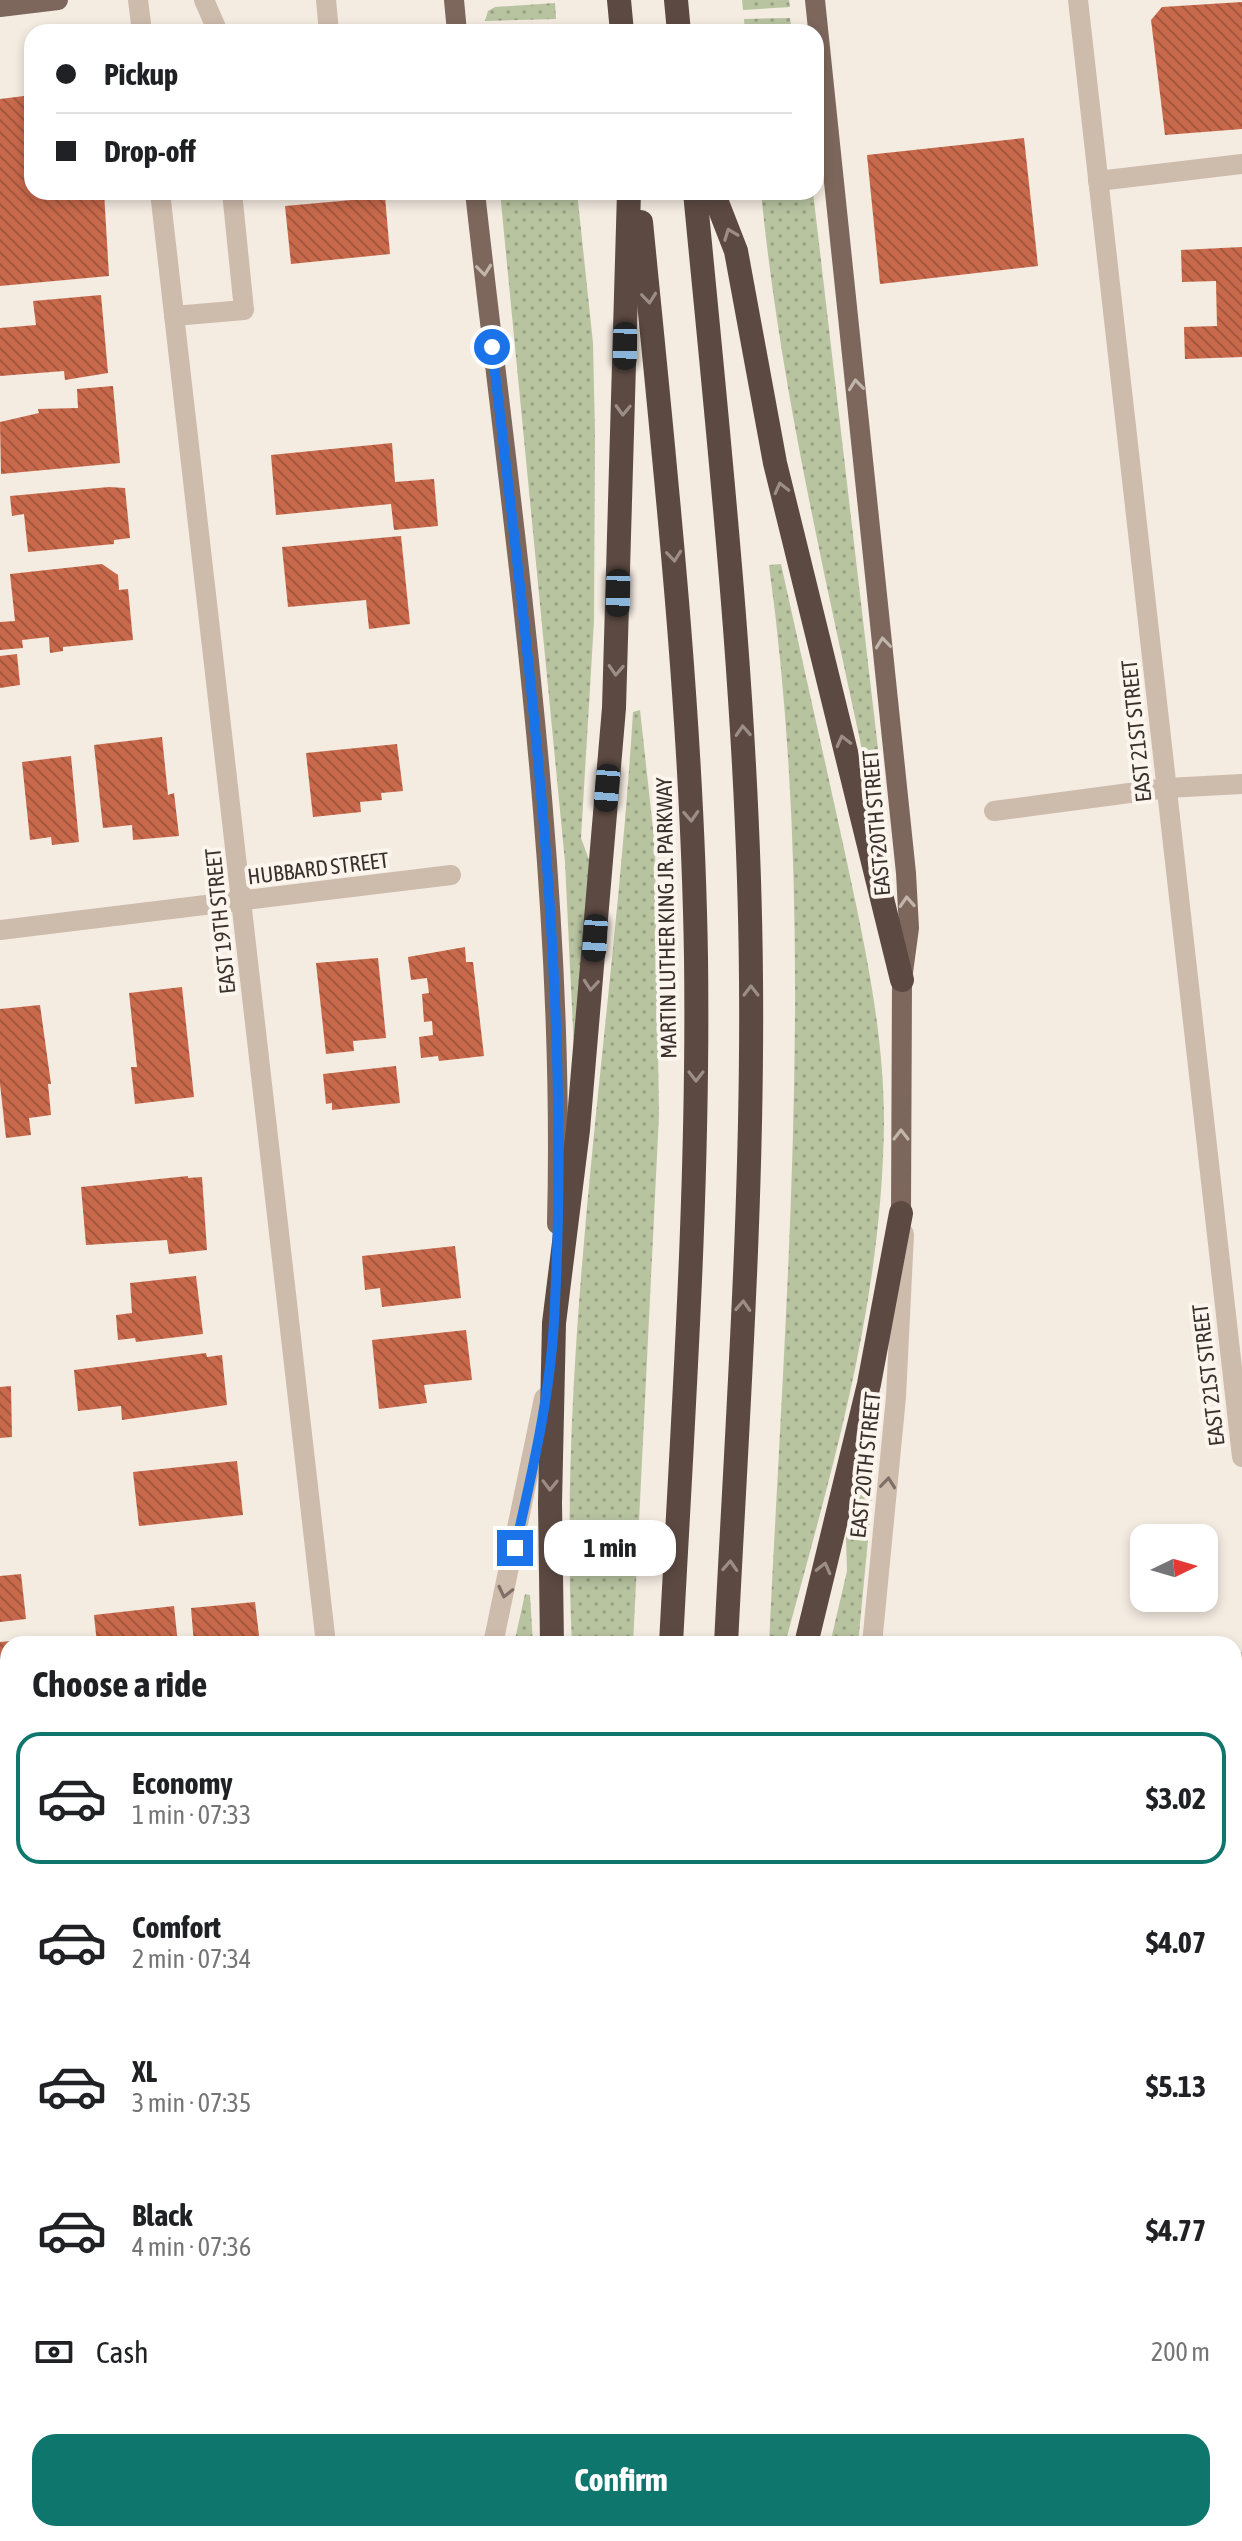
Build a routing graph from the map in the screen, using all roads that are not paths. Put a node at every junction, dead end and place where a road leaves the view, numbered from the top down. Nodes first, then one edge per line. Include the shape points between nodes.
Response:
1 (58, 0) edge
2 (138, 0) edge
3 (204, 0) edge
4 (326, 0) edge
5 (454, 0) edge
6 (619, 0) edge
7 (676, 0) edge
8 (815, 0) edge
9 (1078, 0) edge
10 (0, 7) edge
11 (141, 24) edge
12 (214, 24) edge
13 (328, 24) edge
14 (456, 24) edge
15 (621, 24) edge
16 (678, 24) edge
17 (818, 24) edge
18 (824, 85) edge
19 (1242, 164) edge
20 (1098, 181) junction
21 (161, 200) edge
22 (233, 200) edge
23 (476, 200) edge
24 (629, 200) edge
25 (639, 200) edge
26 (696, 200) edge
27 (716, 200) edge
28 (174, 316) junction
29 (1242, 784) edge
30 (1167, 788) junction
31 (994, 811) dead end
32 (451, 875) dead end
33 (242, 901) junction
34 (0, 930) edge
35 (902, 980) junction
36 (901, 1213) junction
37 (554, 1323) junction
38 (1242, 1457) edge
39 (325, 1636) edge
40 (495, 1636) edge
41 (552, 1636) edge
42 (671, 1636) edge
43 (726, 1636) edge
44 (808, 1636) edge
45 (873, 1636) edge

1 - 10 main road
2 - 11 street
3 - 12 street
4 - 13 street
5 - 14 main road
6 - 15 highway
7 - 16 highway
17 -> 8 main road, EAST 20TH STREET
9 - 20 street, EAST 21ST STREET
35 -> 18 main road, EAST 20TH STREET via 909,928 902,818
19 - 20 street
20 - 30 street, EAST 21ST STREET
21 - 28 street, EAST 19TH STREET
22 - 28 street via 244,310
23 -> 37 main road via 552,905 558,1115
24 -> 37 highway via 614,708 580,1116
25 -> 42 highway, MARTIN LUTHER KING JR. PARKWAY via 684,675 696,959 693,1186
43 -> 26 highway via 750,1129 750,935 736,628
35 -> 27 highway via 775,463 736,251
28 - 33 street, EAST 19TH STREET
29 - 30 street
30 - 31 street
30 - 38 street, EAST 21ST STREET
32 - 33 street, HUBBARD STREET
33 - 34 street, HUBBARD STREET
33 - 39 street, EAST 19TH STREET
36 -> 35 main road, EAST 20TH STREET
44 -> 36 highway via 875,1358
45 -> 36 street, EAST 20TH STREET via 898,1369 905,1245
37 -> 40 street via 534,1456
37 -> 41 highway

